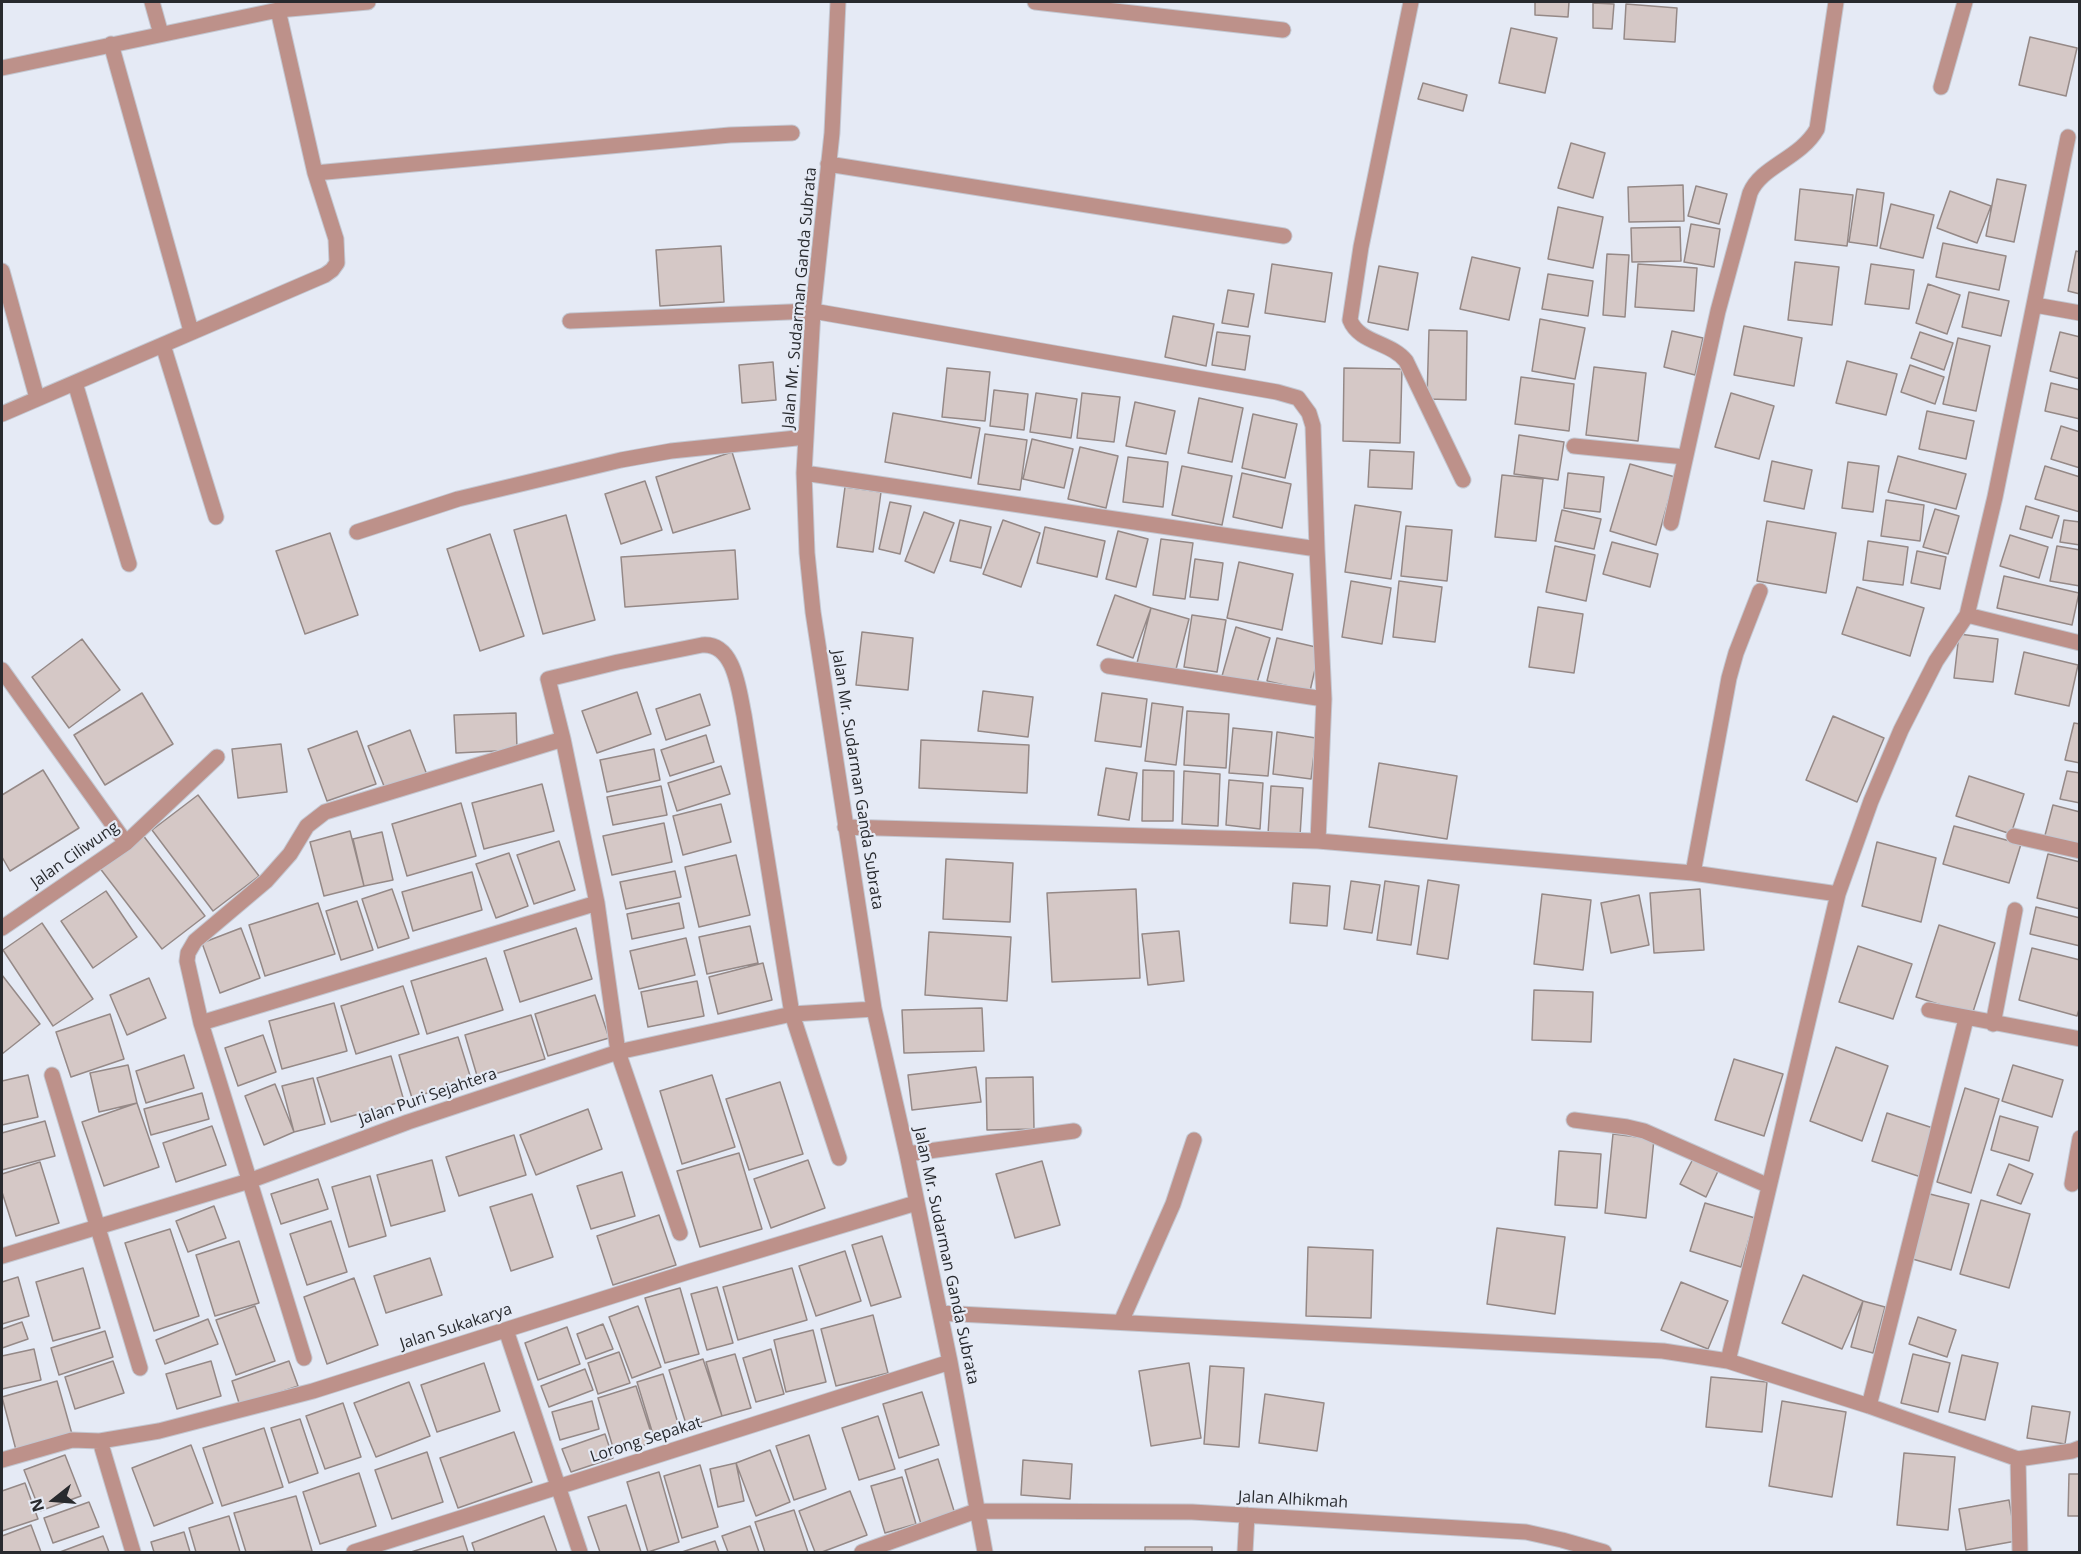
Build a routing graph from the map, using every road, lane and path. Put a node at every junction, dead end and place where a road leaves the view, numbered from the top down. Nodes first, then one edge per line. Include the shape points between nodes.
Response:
1 (152, 2) edge
2 (368, 2) edge
3 (838, 2) edge
4 (1035, 2) edge
5 (1411, 2) edge
6 (1836, 2) edge
7 (1965, 2) edge
8 (278, 10) junction
9 (1283, 30) dead end
10 (161, 34) junction
11 (111, 44) junction
12 (2, 68) edge
13 (1941, 87) dead end
14 (792, 133) dead end
15 (2068, 137) dead end
16 (828, 164) junction
17 (315, 172) junction
18 (1284, 236) dead end
19 (2, 271) edge
20 (2035, 305) junction
21 (813, 311) junction
22 (2079, 313) edge
23 (570, 321) dead end
24 (191, 332) junction
25 (163, 345) junction
26 (75, 384) junction
27 (37, 398) junction
28 (2, 414) edge
29 (806, 437) junction
30 (1574, 446) dead end
31 (1685, 458) junction
32 (804, 473) junction
33 (1463, 480) dead end
34 (216, 517) dead end
35 (1671, 523) dead end
36 (357, 532) dead end
37 (1317, 549) junction
38 (129, 564) dead end
39 (1760, 591) dead end
40 (1967, 615) junction
41 (2079, 643) edge
42 (1108, 666) dead end
43 (2, 670) edge
44 (1324, 699) junction
45 (563, 739) junction
46 (217, 757) dead end
47 (845, 827) junction
48 (2014, 836) dead end
49 (1318, 841) junction
50 (126, 843) junction
51 (2079, 851) edge
52 (1693, 873) junction
53 (1838, 894) junction
54 (597, 903) junction
55 (2015, 910) dead end
56 (2, 928) edge
57 (874, 1009) junction
58 (1929, 1010) dead end
59 (792, 1014) junction
60 (1966, 1019) junction
61 (201, 1023) junction
62 (1994, 1023) junction
63 (2079, 1039) edge
64 (618, 1052) junction
65 (52, 1075) dead end
66 (1574, 1120) dead end
67 (1074, 1131) dead end
68 (2079, 1138) edge
69 (1194, 1140) dead end
70 (907, 1154) junction
71 (839, 1158) dead end
72 (249, 1181) junction
73 (2072, 1184) dead end
74 (1769, 1186) junction
75 (916, 1203) junction
76 (97, 1227) junction
77 (680, 1233) dead end
78 (2, 1256) edge
79 (940, 1313) junction
80 (1121, 1322) junction
81 (506, 1330) junction
82 (304, 1358) dead end
83 (1728, 1361) junction
84 (950, 1362) junction
85 (140, 1368) dead end
86 (1869, 1406) junction
87 (100, 1441) junction
88 (2079, 1448) edge
89 (2018, 1459) junction
90 (2, 1460) edge
91 (559, 1488) junction
92 (976, 1511) junction
93 (1248, 1515) junction
94 (133, 1552) edge
95 (354, 1552) edge
96 (580, 1552) edge
97 (862, 1552) edge
98 (985, 1552) edge
99 (1245, 1552) edge
100 (1604, 1552) edge
101 (2020, 1552) edge

1 - 10 street
2 - 8 street
3 - 16 street, Jalan Mr. Sudarman Ganda Subrata
4 - 9 street
5 - 33 street via 1350,320 1356,331 1406,361
6 - 31 street via 1817,129 1802,149 1757,181 1750,194 1718,311
7 - 13 street
8 - 10 street
8 - 17 street
10 - 11 street
11 - 12 street
11 - 24 street
14 - 17 street via 730,135
15 - 20 street
16 - 18 street
16 - 21 street, Jalan Mr. Sudarman Ganda Subrata
17 - 24 street via 336,239 337,262 332,270
19 - 27 street
20 - 22 street
20 - 40 street
21 - 23 street
21 - 29 street, Jalan Mr. Sudarman Ganda Subrata
21 - 37 street via 1298,398 1313,426
24 - 25 street
25 - 26 street
25 - 34 street
26 - 27 street
26 - 38 street
27 - 28 street
29 - 32 street, Jalan Mr. Sudarman Ganda Subrata
29 - 36 street via 670,451 611,462 458,499
30 - 31 street
31 - 35 street
32 - 37 street
32 - 47 street, Jalan Mr. Sudarman Ganda Subrata via 813,612
37 - 44 street
39 - 52 street via 1729,678
40 - 41 street
40 - 53 street via 1936,661 1901,730
42 - 44 street
43 - 50 street
44 - 49 street
45 - 54 street
45 - 59 street via 548,679 702,645 714,646 726,655 744,715
45 - 61 street via 335,808 316,818 266,881 190,947 187,961
46 - 50 street, Jalan Ciliwung
47 - 49 street
47 - 57 street, Jalan Mr. Sudarman Ganda Subrata
48 - 51 street
49 - 52 street
50 - 56 street, Jalan Ciliwung
52 - 53 street
53 - 74 street
54 - 61 street
54 - 64 street
55 - 62 street
57 - 59 street, Jalan Puri Sejahtera
57 - 70 street, Jalan Mr. Sudarman Ganda Subrata
58 - 60 street
59 - 64 street, Jalan Puri Sejahtera
59 - 71 street
60 - 62 street
60 - 86 street
61 - 72 street
62 - 63 street
64 - 72 street, Jalan Puri Sejahtera via 408,1122
64 - 77 street
65 - 76 street
66 - 74 street via 1644,1131
67 - 70 street
68 - 73 street
69 - 80 street via 1173,1204
70 - 75 street, Jalan Mr. Sudarman Ganda Subrata
72 - 76 street, Jalan Puri Sejahtera
72 - 82 street
74 - 83 street
75 - 79 street, Jalan Mr. Sudarman Ganda Subrata
75 - 81 street, Jalan Sukakarya
76 - 78 street, Jalan Puri Sejahtera
76 - 85 street
79 - 80 street
79 - 84 street, Jalan Mr. Sudarman Ganda Subrata
80 - 83 street via 1651,1350
81 - 87 street, Jalan Sukakarya via 313,1392 159,1431
81 - 91 street
83 - 86 street
84 - 91 street, Lorong Sepakat
84 - 92 street, Jalan Mr. Sudarman Ganda Subrata
86 - 89 street
87 - 90 street, Jalan Sukakarya via 72,1440
87 - 94 street
88 - 89 street
89 - 101 street
91 - 95 street, Lorong Sepakat
91 - 96 street
92 - 93 street, Jalan Alhikmah
92 - 97 street
92 - 98 street, Jalan Mr. Sudarman Ganda Subrata
93 - 99 street
93 - 100 street, Jalan Alhikmah via 1526,1532

